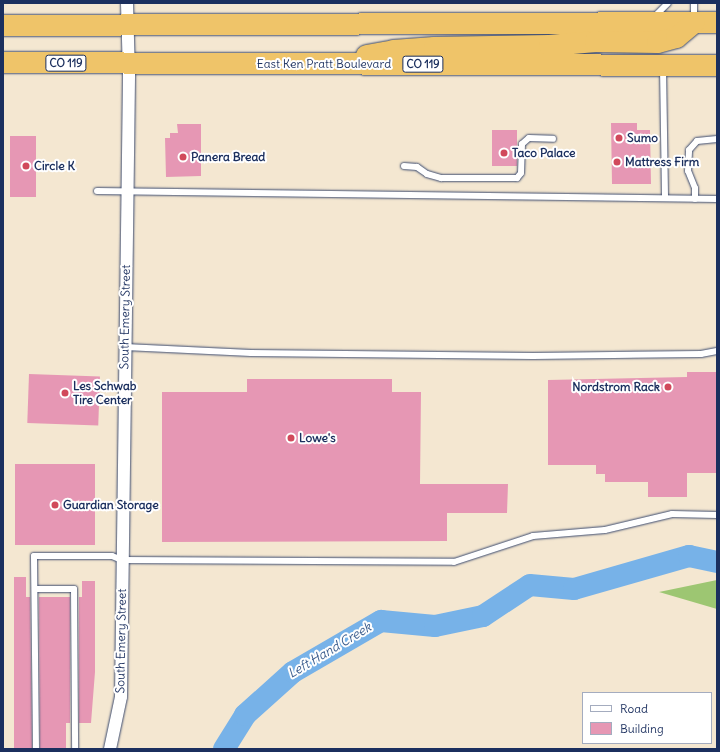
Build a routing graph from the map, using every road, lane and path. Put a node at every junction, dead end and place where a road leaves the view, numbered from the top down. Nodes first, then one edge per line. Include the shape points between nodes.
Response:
1 (127, 3) edge
2 (668, 3) edge
3 (694, 13) edge
4 (648, 22) junction
5 (717, 22) edge
6 (127, 24) junction
7 (3, 25) edge
8 (3, 62) edge
9 (129, 64) junction
10 (322, 64) junction
11 (663, 65) junction
12 (717, 65) edge
13 (553, 138) dead end
14 (717, 139) edge
15 (404, 166) dead end
16 (97, 191) dead end
17 (127, 192) junction
18 (665, 198) junction
19 (695, 199) junction
20 (717, 199) edge
21 (125, 347) junction
22 (717, 351) edge
23 (717, 515) edge
24 (122, 560) junction
25 (35, 589) junction
26 (36, 749) edge
27 (75, 749) edge
28 (110, 749) edge

1 - 6 street, South Emery Street
2 - 4 lane
3 - 4 highway
3 - 5 highway
3 - 10 highway via 676,37 657,42 595,41 393,50
4 - 6 highway
6 - 7 highway
6 - 9 street, South Emery Street
8 - 9 highway, East Ken Pratt Boulevard / CO 119
9 - 10 highway, East Ken Pratt Boulevard / CO 119
9 - 17 street, South Emery Street
10 - 11 highway, East Ken Pratt Boulevard / CO 119
11 - 12 highway, East Ken Pratt Boulevard / CO 119
11 - 18 lane
13 - 15 lane via 529,138 522,144 522,173 517,178 441,178 427,174 417,167
14 - 19 lane via 697,141 690,150 688,171 695,188
16 - 17 lane
17 - 18 lane
17 - 21 street, South Emery Street
18 - 19 lane
19 - 20 lane
21 - 22 lane via 251,353 533,356 687,354
21 - 24 street, South Emery Street
23 - 24 lane via 672,514 605,530 532,536 454,562
24 - 25 lane via 112,556 34,556
24 - 28 street, South Emery Street via 121,697
25 - 26 lane
25 - 27 lane via 74,589

